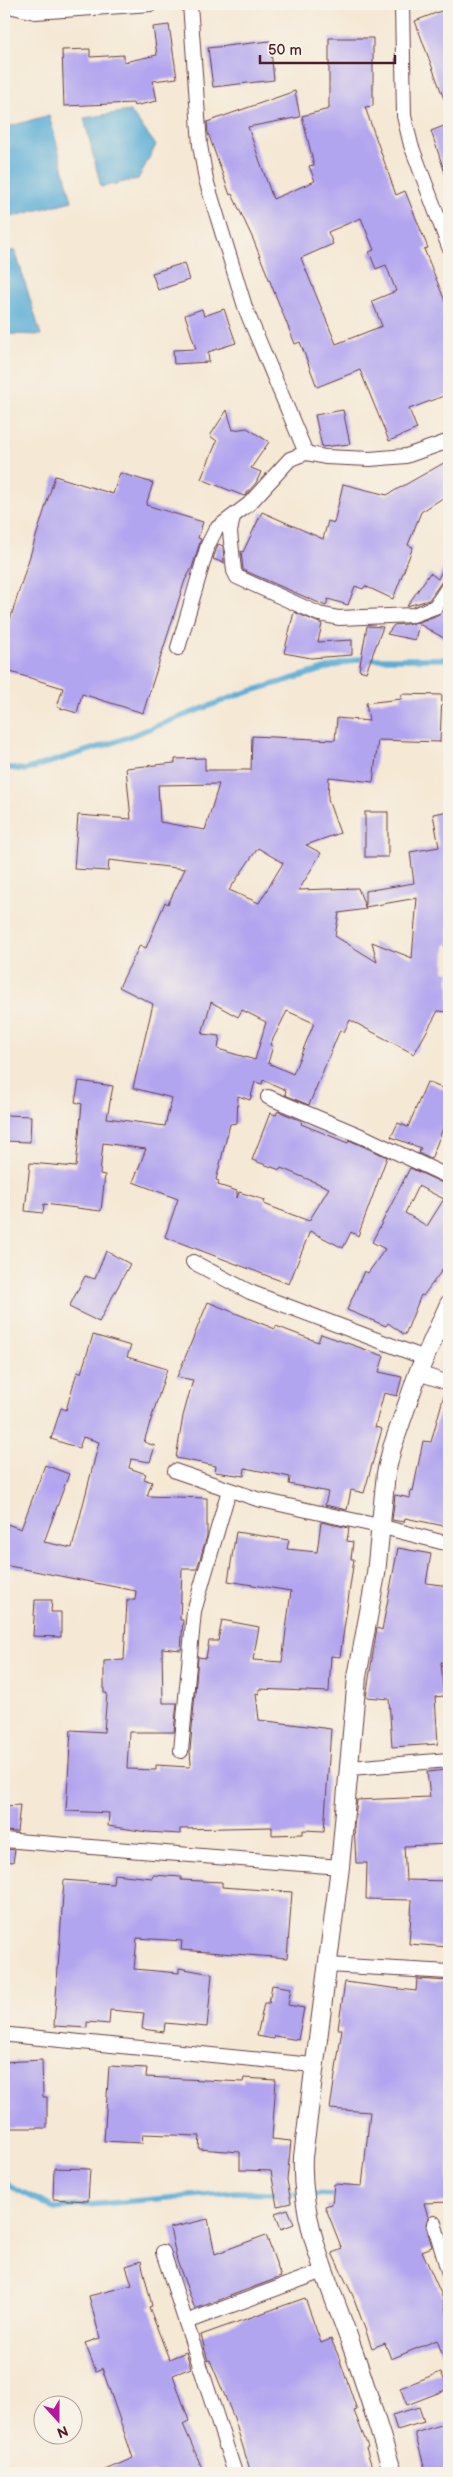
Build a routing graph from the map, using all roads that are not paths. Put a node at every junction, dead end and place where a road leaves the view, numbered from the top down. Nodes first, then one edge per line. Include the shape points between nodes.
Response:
1 (151, 4) edge
2 (190, 4) edge
3 (402, 4) edge
4 (4, 6) edge
5 (21, 6) edge
6 (449, 248) edge
7 (449, 441) edge
8 (306, 453) junction
9 (233, 517) junction
10 (449, 586) edge
11 (178, 648) dead end
12 (268, 1097) dead end
13 (449, 1177) edge
14 (193, 1262) dead end
15 (449, 1304) edge
16 (421, 1366) junction
17 (449, 1383) edge
18 (175, 1471) dead end
19 (229, 1490) junction
20 (379, 1526) junction
21 (449, 1544) edge
22 (181, 1751) dead end
23 (449, 1760) edge
24 (350, 1768) junction
25 (4, 1840) edge
26 (340, 1867) junction
27 (328, 1965) junction
28 (449, 1972) edge
29 (10, 2035) dead end
30 (313, 2065) junction
31 (434, 2223) dead end
32 (163, 2252) dead end
33 (324, 2271) junction
34 (449, 2274) edge
35 (186, 2322) junction
36 (235, 2473) edge
37 (393, 2473) edge

1 - 5 street via 35,12
2 - 8 street via 200,145 206,180 246,310
3 - 6 street via 404,116 410,145
4 - 5 street
7 - 8 street via 406,456 370,459
8 - 9 street via 290,459
9 - 10 street via 230,532 237,577 319,614 340,618 412,614 435,607
9 - 11 street via 216,529 208,545
12 - 13 street via 368,1138
14 - 16 street via 250,1292
15 - 16 street
16 - 17 street
16 - 20 street via 392,1448
18 - 19 street
19 - 20 street
19 - 22 street via 194,1611
20 - 21 street
20 - 24 street via 376,1574 357,1678
23 - 24 street
24 - 26 street
25 - 26 street
26 - 27 street
27 - 28 street
27 - 30 street
29 - 30 street
30 - 33 street via 302,2179 306,2214
31 - 34 street
32 - 35 street
33 - 35 street
33 - 37 street
35 - 36 street

